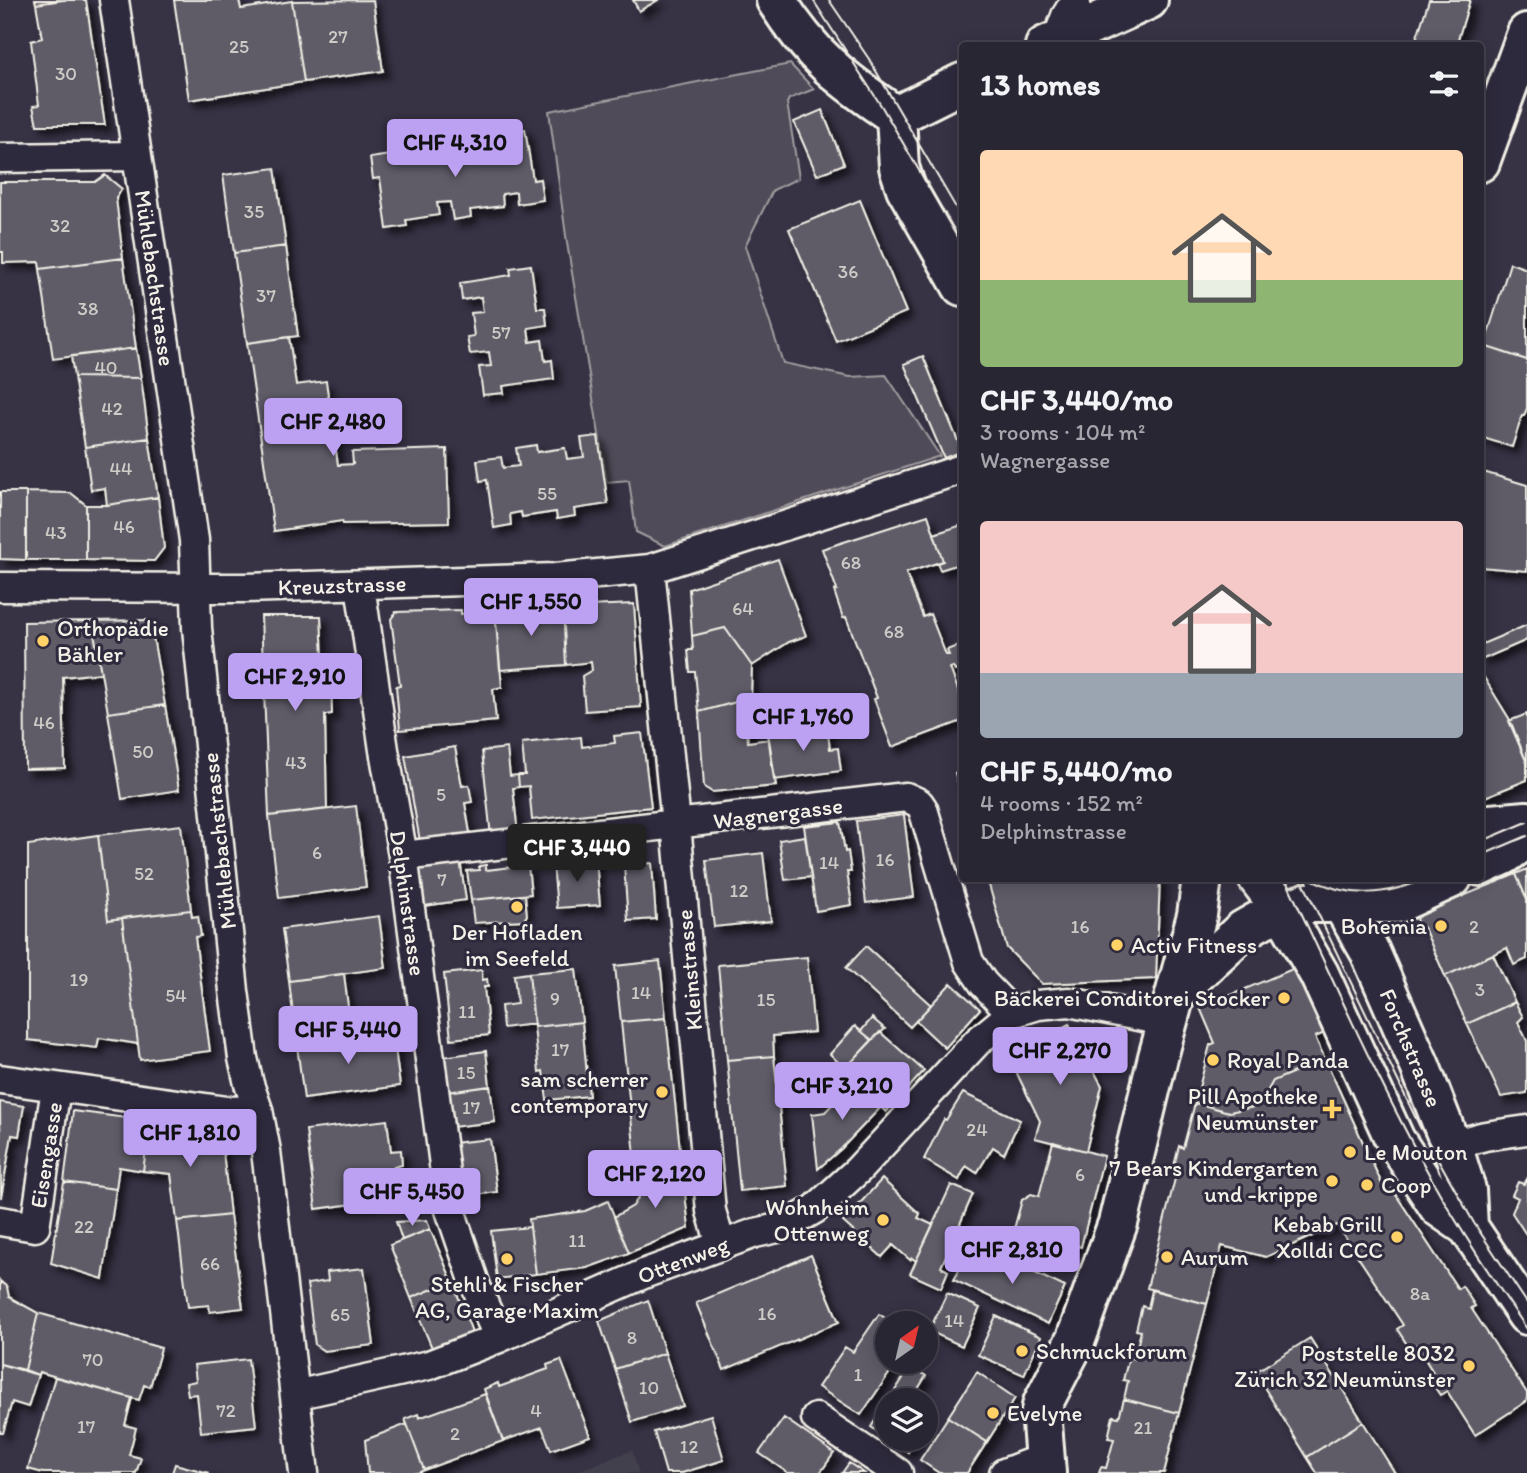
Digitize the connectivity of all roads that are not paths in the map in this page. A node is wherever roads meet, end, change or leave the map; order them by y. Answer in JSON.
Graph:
{"nodes":[{"id":1,"x":114,"y":0,"type":"edge"},
{"id":2,"x":776,"y":0,"type":"edge"},
{"id":3,"x":1076,"y":0,"type":"edge"},
{"id":4,"x":1149,"y":0,"type":"edge"},
{"id":5,"x":1527,"y":33,"type":"edge"},
{"id":6,"x":1052,"y":42,"type":"edge"},
{"id":7,"x":1053,"y":42,"type":"edge"},
{"id":8,"x":959,"y":84,"type":"edge"},
{"id":9,"x":896,"y":116,"type":"junction"},
{"id":10,"x":1484,"y":151,"type":"edge"},
{"id":11,"x":137,"y":156,"type":"junction"},
{"id":12,"x":0,"y":158,"type":"edge"},
{"id":13,"x":959,"y":281,"type":"edge"},
{"id":14,"x":959,"y":469,"type":"edge"},
{"id":15,"x":650,"y":569,"type":"junction"},
{"id":16,"x":360,"y":585,"type":"junction"},
{"id":17,"x":0,"y":586,"type":"edge"},
{"id":18,"x":197,"y":587,"type":"junction"},
{"id":19,"x":1527,"y":821,"type":"edge"},
{"id":20,"x":676,"y":824,"type":"junction"},
{"id":21,"x":1484,"y":826,"type":"edge"},
{"id":22,"x":1527,"y":838,"type":"edge"},
{"id":23,"x":403,"y":856,"type":"junction"},
{"id":24,"x":1484,"y":864,"type":"edge"},
{"id":25,"x":1201,"y":882,"type":"edge"},
{"id":26,"x":1271,"y":882,"type":"edge"},
{"id":27,"x":1443,"y":882,"type":"edge"},
{"id":28,"x":1312,"y":895,"type":"edge"},
{"id":29,"x":1172,"y":1007,"type":"junction"},
{"id":30,"x":1012,"y":1013,"type":"junction"},
{"id":31,"x":0,"y":1079,"type":"edge"},
{"id":32,"x":56,"y":1088,"type":"junction"},
{"id":33,"x":258,"y":1110,"type":"junction"},
{"id":34,"x":1527,"y":1130,"type":"edge"},
{"id":35,"x":1451,"y":1145,"type":"junction"},
{"id":36,"x":0,"y":1221,"type":"edge"},
{"id":37,"x":1468,"y":1227,"type":"junction"},
{"id":38,"x":721,"y":1245,"type":"junction"},
{"id":39,"x":1527,"y":1315,"type":"edge"},
{"id":40,"x":499,"y":1338,"type":"junction"},
{"id":41,"x":295,"y":1395,"type":"junction"},
{"id":42,"x":816,"y":1418,"type":"dead end"},
{"id":43,"x":1046,"y":1465,"type":"edge"},
{"id":44,"x":304,"y":1473,"type":"edge"},
{"id":45,"x":898,"y":1473,"type":"edge"},
{"id":46,"x":1004,"y":1473,"type":"edge"}],
"edges":[{"from":1,"to":11,"type":"street","name":"Mühlebachstrasse"},
{"from":2,"to":9,"type":"main road"},
{"from":3,"to":6,"type":"street"},
{"from":4,"to":7,"type":"main road"},
{"from":5,"to":10,"type":"main road"},
{"from":8,"to":9,"type":"main road"},
{"from":9,"to":13,"type":"main road"},
{"from":11,"to":12,"type":"street"},
{"from":11,"to":18,"type":"street","name":"Mühlebachstrasse"},
{"from":14,"to":15,"type":"street","name":"Kreuzstrasse"},
{"from":15,"to":16,"type":"street","name":"Kreuzstrasse"},
{"from":15,"to":20,"type":"street","name":"Kleinstrasse"},
{"from":16,"to":18,"type":"street","name":"Kreuzstrasse"},
{"from":16,"to":23,"type":"street","name":"Delphinstrasse"},
{"from":17,"to":18,"type":"street","name":"Kreuzstrasse"},
{"from":18,"to":33,"type":"street","name":"Mühlebachstrasse"},
{"from":19,"to":21,"type":"main road"},
{"from":20,"to":23,"type":"street","name":"Wagnergasse"},
{"from":20,"to":30,"type":"street","name":"Wagnergasse"},
{"from":20,"to":38,"type":"street","name":"Kleinstrasse"},
{"from":22,"to":24,"type":"main road"},
{"from":23,"to":40,"type":"street","name":"Delphinstrasse"},
{"from":25,"to":29,"type":"main road"},
{"from":26,"to":28,"type":"main road"},
{"from":27,"to":28,"type":"main road"},
{"from":28,"to":29,"type":"main road"},
{"from":28,"to":35,"type":"main road","name":"Forchstrasse"},
{"from":28,"to":37,"type":"main road"},
{"from":29,"to":30,"type":"street","name":"Ottenweg"},
{"from":29,"to":43,"type":"main road"},
{"from":30,"to":38,"type":"street","name":"Ottenweg"},
{"from":31,"to":32,"type":"street"},
{"from":32,"to":33,"type":"street"},
{"from":32,"to":36,"type":"street","name":"Eisengasse"},
{"from":33,"to":41,"type":"street","name":"Mühlebachstrasse"},
{"from":34,"to":35,"type":"street"},
{"from":35,"to":37,"type":"main road","name":"Forchstrasse"},
{"from":37,"to":39,"type":"main road"},
{"from":38,"to":40,"type":"street","name":"Ottenweg"},
{"from":40,"to":41,"type":"street","name":"Ottenweg"},
{"from":41,"to":44,"type":"street","name":"Mühlebachstrasse"},
{"from":42,"to":45,"type":"street"},
{"from":43,"to":46,"type":"street"}]}
